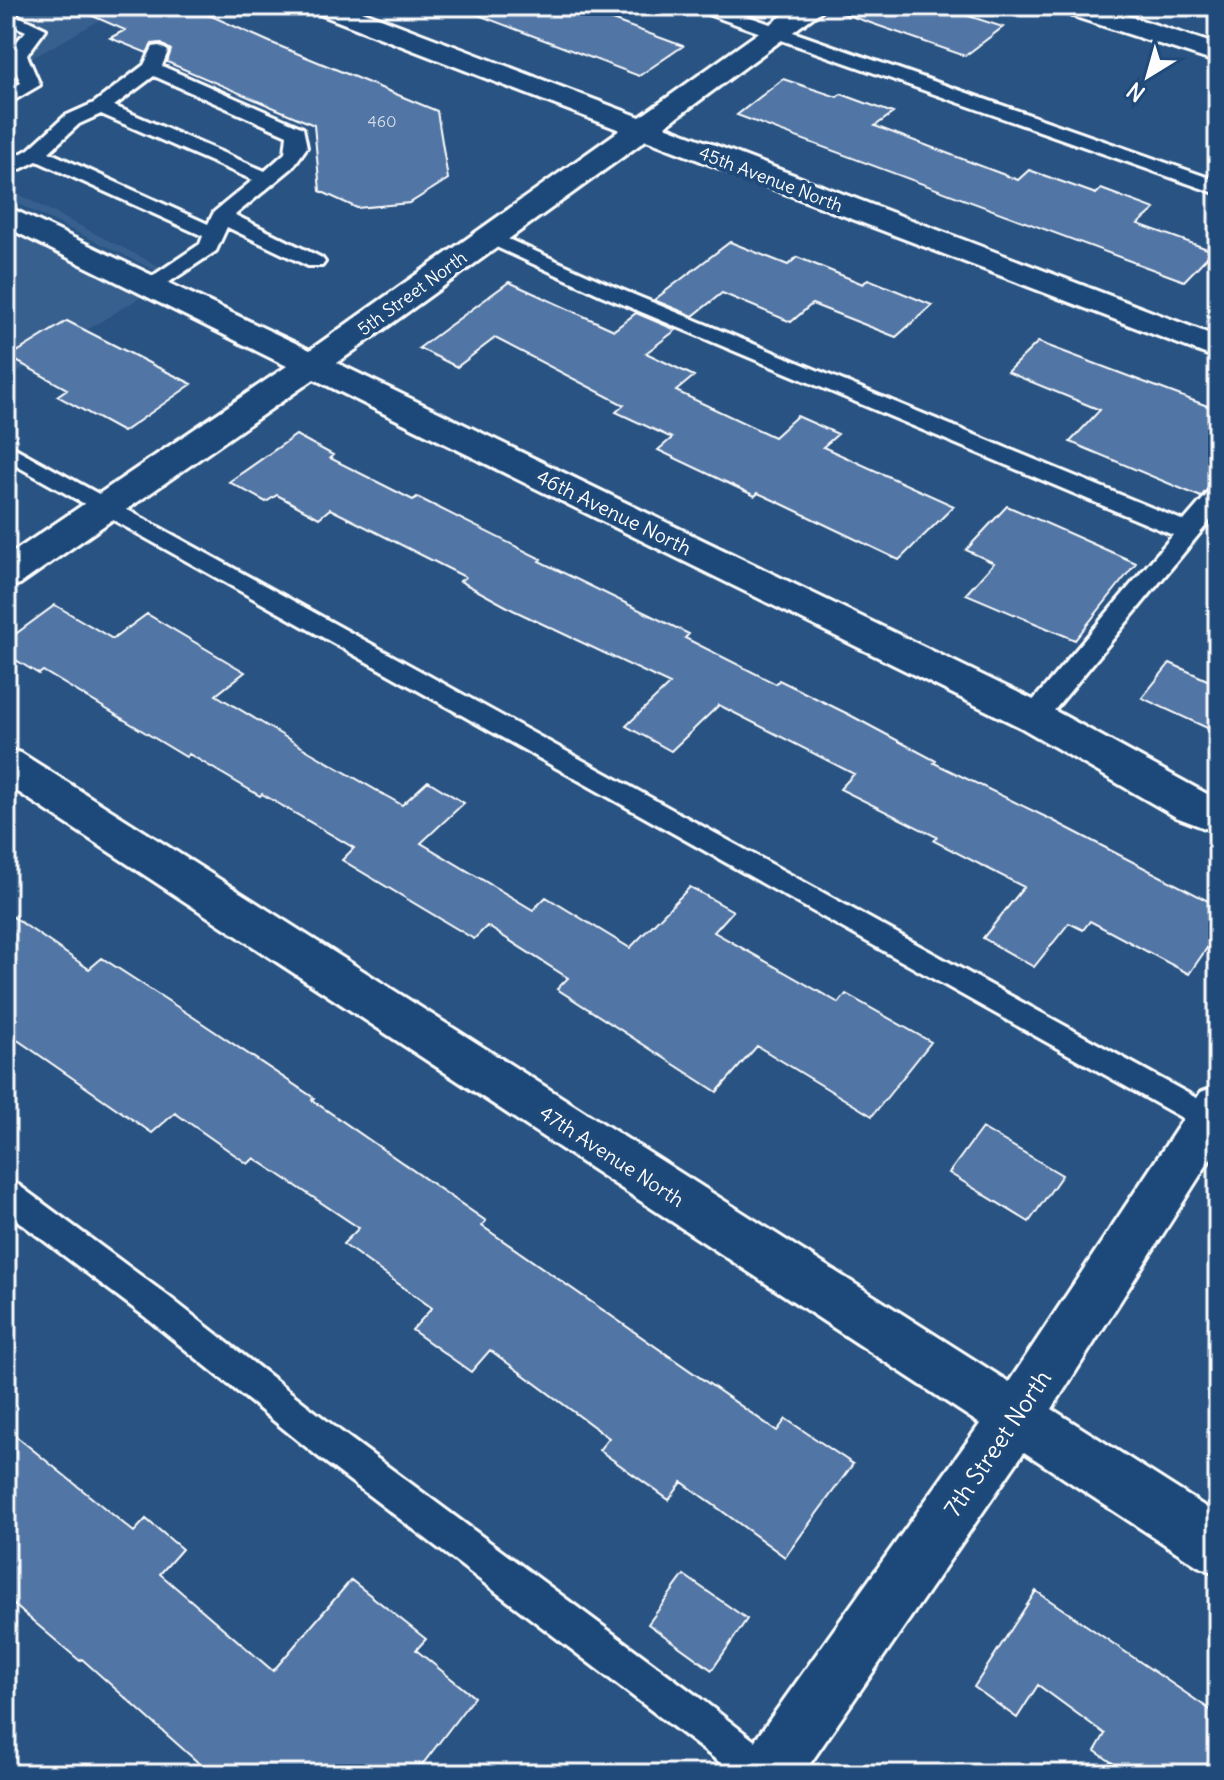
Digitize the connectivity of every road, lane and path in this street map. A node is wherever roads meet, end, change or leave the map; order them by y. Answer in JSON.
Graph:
{"nodes":[{"id":1,"x":324,"y":6,"type":"edge"},
{"id":2,"x":702,"y":6,"type":"edge"},
{"id":3,"x":814,"y":6,"type":"edge"},
{"id":4,"x":1070,"y":6,"type":"edge"},
{"id":5,"x":6,"y":15,"type":"edge"},
{"id":6,"x":776,"y":33,"type":"junction"},
{"id":7,"x":1218,"y":54,"type":"edge"},
{"id":8,"x":12,"y":59,"type":"edge"},
{"id":9,"x":6,"y":99,"type":"edge"},
{"id":10,"x":101,"y":107,"type":"junction"},
{"id":11,"x":640,"y":129,"type":"junction"},
{"id":12,"x":36,"y":153,"type":"junction"},
{"id":13,"x":6,"y":170,"type":"edge"},
{"id":14,"x":267,"y":179,"type":"junction"},
{"id":15,"x":1218,"y":188,"type":"edge"},
{"id":16,"x":6,"y":215,"type":"edge"},
{"id":17,"x":217,"y":225,"type":"junction"},
{"id":18,"x":490,"y":237,"type":"junction"},
{"id":19,"x":315,"y":262,"type":"dead end"},
{"id":20,"x":152,"y":285,"type":"junction"},
{"id":21,"x":1218,"y":349,"type":"edge"},
{"id":22,"x":311,"y":365,"type":"junction"},
{"id":23,"x":6,"y":450,"type":"edge"},
{"id":24,"x":1218,"y":496,"type":"edge"},
{"id":25,"x":104,"y":507,"type":"junction"},
{"id":26,"x":1188,"y":532,"type":"junction"},
{"id":27,"x":6,"y":575,"type":"edge"},
{"id":28,"x":1034,"y":717,"type":"junction"},
{"id":29,"x":6,"y":764,"type":"edge"},
{"id":30,"x":1218,"y":817,"type":"edge"},
{"id":31,"x":1215,"y":1117,"type":"edge"},
{"id":32,"x":6,"y":1194,"type":"edge"},
{"id":33,"x":1016,"y":1418,"type":"junction"},
{"id":34,"x":1218,"y":1547,"type":"edge"},
{"id":35,"x":766,"y":1774,"type":"edge"}],
"edges":[{"from":1,"to":11,"type":"street","name":"45th Avenue North"},
{"from":2,"to":6,"type":"lane"},
{"from":3,"to":6,"type":"street","name":"5th Street North"},
{"from":4,"to":7,"type":"street"},
{"from":5,"to":8,"type":"lane"},
{"from":6,"to":11,"type":"street","name":"5th Street North"},
{"from":6,"to":15,"type":"lane"},
{"from":8,"to":9,"type":"lane"},
{"from":10,"to":12,"type":"lane"},
{"from":10,"to":14,"type":"lane"},
{"from":10,"to":14,"type":"lane"},
{"from":11,"to":18,"type":"street","name":"5th Street North"},
{"from":11,"to":21,"type":"street","name":"45th Avenue North"},
{"from":12,"to":13,"type":"lane"},
{"from":12,"to":17,"type":"lane"},
{"from":14,"to":17,"type":"lane"},
{"from":16,"to":20,"type":"street","name":"46th Avenue North"},
{"from":17,"to":19,"type":"lane"},
{"from":17,"to":20,"type":"lane"},
{"from":18,"to":22,"type":"street","name":"5th Street North"},
{"from":18,"to":26,"type":"lane"},
{"from":20,"to":22,"type":"street","name":"46th Avenue North"},
{"from":22,"to":25,"type":"street","name":"5th Street North"},
{"from":22,"to":28,"type":"street","name":"46th Avenue North"},
{"from":23,"to":25,"type":"lane"},
{"from":24,"to":26,"type":"lane"},
{"from":25,"to":27,"type":"street","name":"5th Street North"},
{"from":25,"to":31,"type":"lane"},
{"from":26,"to":28,"type":"lane"},
{"from":28,"to":30,"type":"street","name":"46th Avenue North"},
{"from":29,"to":33,"type":"street","name":"47th Avenue North"},
{"from":31,"to":33,"type":"street","name":"7th Street North"},
{"from":32,"to":35,"type":"lane"},
{"from":33,"to":34,"type":"street","name":"47th Avenue North"},
{"from":33,"to":35,"type":"street","name":"7th Street North"}]}
